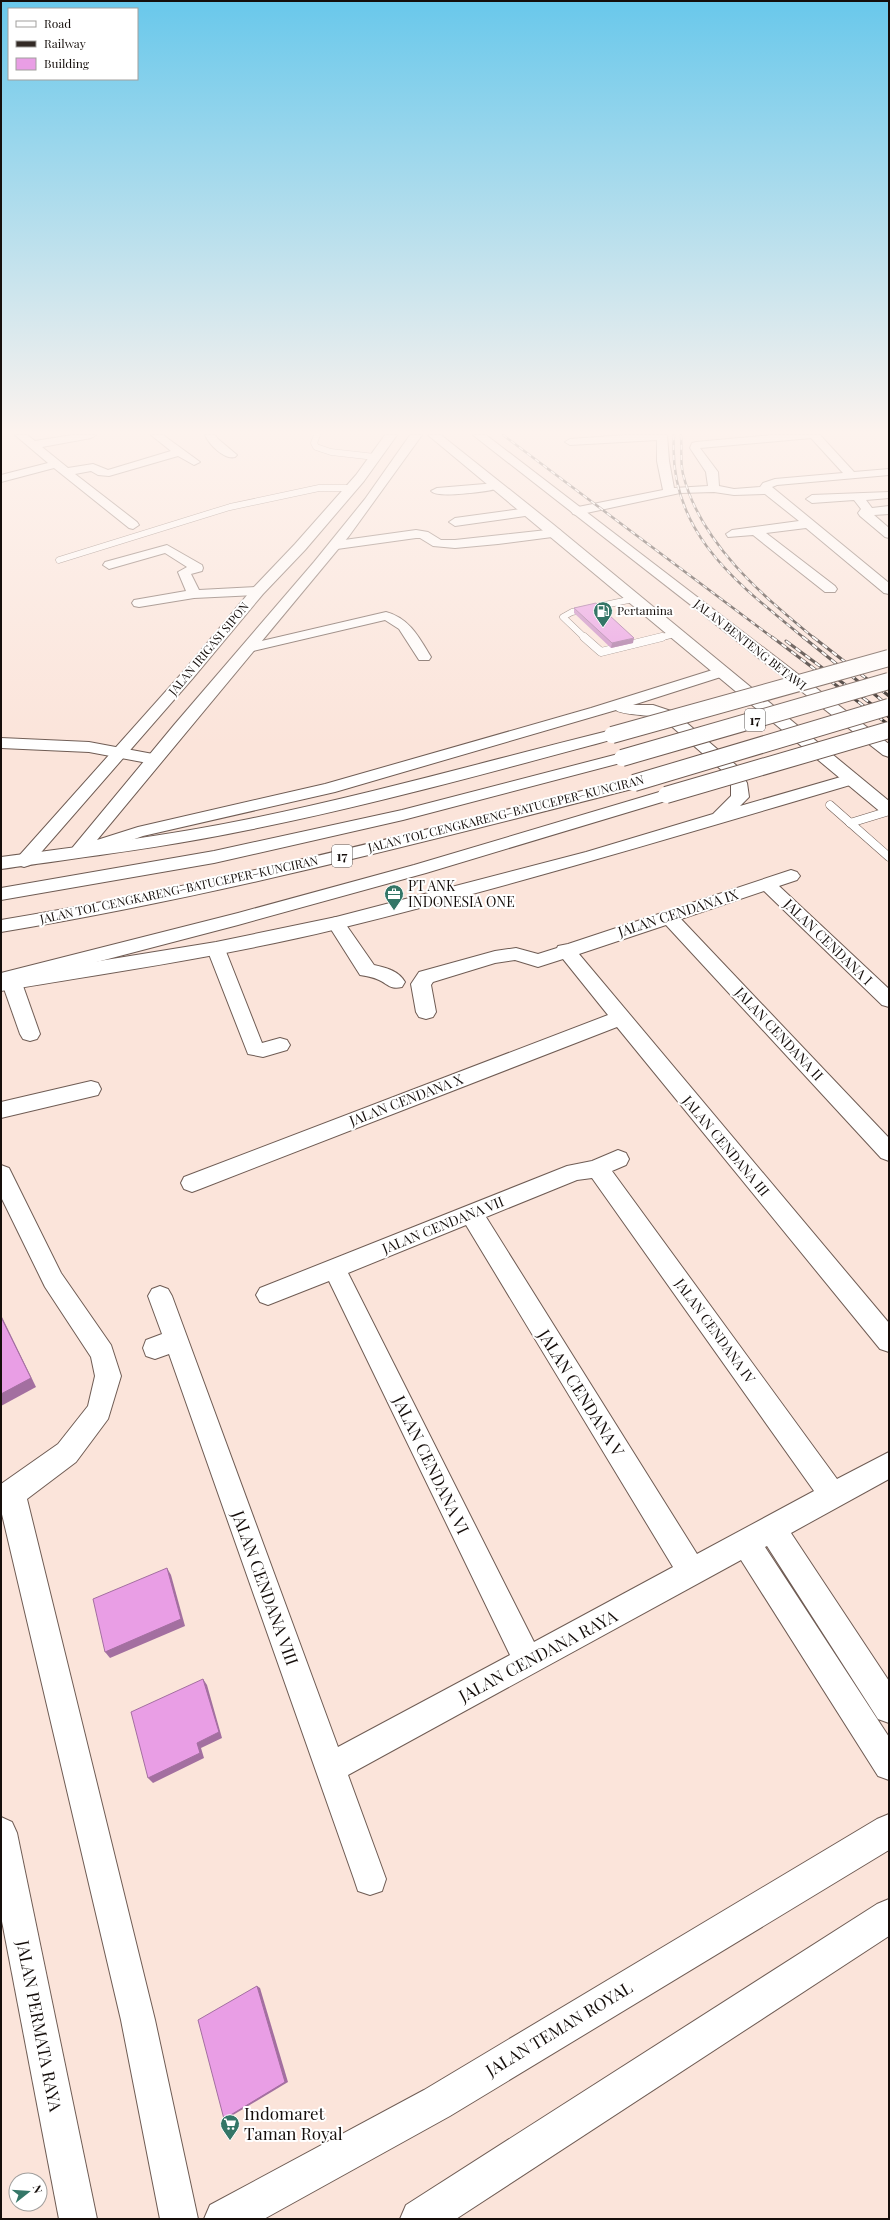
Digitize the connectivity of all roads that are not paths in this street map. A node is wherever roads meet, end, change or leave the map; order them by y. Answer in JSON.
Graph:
{"nodes":[{"id":1,"x":128,"y":539,"type":"edge"},
{"id":2,"x":311,"y":539,"type":"edge"},
{"id":3,"x":340,"y":539,"type":"edge"},
{"id":4,"x":390,"y":539,"type":"edge"},
{"id":5,"x":430,"y":539,"type":"edge"},
{"id":6,"x":526,"y":539,"type":"edge"},
{"id":7,"x":582,"y":539,"type":"edge"},
{"id":8,"x":591,"y":539,"type":"edge"},
{"id":9,"x":591,"y":539,"type":"edge"},
{"id":10,"x":766,"y":539,"type":"edge"},
{"id":11,"x":825,"y":539,"type":"edge"},
{"id":12,"x":618,"y":543,"type":"junction"},
{"id":13,"x":304,"y":547,"type":"junction"},
{"id":14,"x":331,"y":549,"type":"junction"},
{"id":15,"x":59,"y":560,"type":"dead end"},
{"id":16,"x":109,"y":565,"type":"dead end"},
{"id":17,"x":830,"y":589,"type":"dead end"},
{"id":18,"x":889,"y":590,"type":"edge"},
{"id":19,"x":258,"y":591,"type":"junction"},
{"id":20,"x":194,"y":594,"type":"junction"},
{"id":21,"x":633,"y":599,"type":"junction"},
{"id":22,"x":139,"y":603,"type":"dead end"},
{"id":23,"x":675,"y":634,"type":"junction"},
{"id":24,"x":249,"y":648,"type":"junction"},
{"id":25,"x":424,"y":657,"type":"dead end"},
{"id":26,"x":889,"y":658,"type":"edge"},
{"id":27,"x":722,"y":672,"type":"junction"},
{"id":28,"x":889,"y":681,"type":"edge"},
{"id":29,"x":889,"y":707,"type":"edge"},
{"id":30,"x":598,"y":711,"type":"junction"},
{"id":31,"x":889,"y":730,"type":"edge"},
{"id":32,"x":1,"y":743,"type":"edge"},
{"id":33,"x":121,"y":752,"type":"junction"},
{"id":34,"x":889,"y":752,"type":"edge"},
{"id":35,"x":152,"y":758,"type":"junction"},
{"id":36,"x":851,"y":779,"type":"junction"},
{"id":37,"x":830,"y":805,"type":"dead end"},
{"id":38,"x":889,"y":810,"type":"edge"},
{"id":39,"x":719,"y":818,"type":"junction"},
{"id":40,"x":850,"y":823,"type":"junction"},
{"id":41,"x":80,"y":851,"type":"junction"},
{"id":42,"x":889,"y":857,"type":"edge"},
{"id":43,"x":27,"y":860,"type":"junction"},
{"id":44,"x":1,"y":863,"type":"edge"},
{"id":45,"x":791,"y":876,"type":"dead end"},
{"id":46,"x":767,"y":884,"type":"junction"},
{"id":47,"x":1,"y":894,"type":"edge"},
{"id":48,"x":669,"y":917,"type":"junction"},
{"id":49,"x":336,"y":923,"type":"junction"},
{"id":50,"x":1,"y":926,"type":"edge"},
{"id":51,"x":216,"y":948,"type":"junction"},
{"id":52,"x":565,"y":950,"type":"junction"},
{"id":53,"x":5,"y":982,"type":"edge"},
{"id":54,"x":396,"y":982,"type":"dead end"},
{"id":55,"x":889,"y":1000,"type":"edge"},
{"id":56,"x":426,"y":1012,"type":"dead end"},
{"id":57,"x":620,"y":1018,"type":"junction"},
{"id":58,"x":30,"y":1034,"type":"dead end"},
{"id":59,"x":280,"y":1045,"type":"dead end"},
{"id":60,"x":91,"y":1089,"type":"dead end"},
{"id":61,"x":1,"y":1110,"type":"edge"},
{"id":62,"x":889,"y":1152,"type":"edge"},
{"id":63,"x":618,"y":1159,"type":"dead end"},
{"id":64,"x":594,"y":1169,"type":"junction"},
{"id":65,"x":1,"y":1174,"type":"edge"},
{"id":66,"x":192,"y":1183,"type":"dead end"},
{"id":67,"x":6,"y":1198,"type":"edge"},
{"id":68,"x":471,"y":1213,"type":"junction"},
{"id":69,"x":334,"y":1268,"type":"junction"},
{"id":70,"x":268,"y":1294,"type":"dead end"},
{"id":71,"x":160,"y":1296,"type":"dead end"},
{"id":72,"x":889,"y":1341,"type":"edge"},
{"id":73,"x":889,"y":1465,"type":"edge"},
{"id":74,"x":833,"y":1495,"type":"junction"},
{"id":75,"x":6,"y":1496,"type":"edge"},
{"id":76,"x":772,"y":1529,"type":"junction"},
{"id":77,"x":746,"y":1543,"type":"junction"},
{"id":78,"x":692,"y":1572,"type":"junction"},
{"id":79,"x":528,"y":1661,"type":"junction"},
{"id":80,"x":889,"y":1708,"type":"edge"},
{"id":81,"x":889,"y":1765,"type":"edge"},
{"id":82,"x":330,"y":1768,"type":"junction"},
{"id":83,"x":889,"y":1831,"type":"edge"},
{"id":84,"x":1,"y":1833,"type":"edge"},
{"id":85,"x":370,"y":1879,"type":"dead end"},
{"id":86,"x":889,"y":1916,"type":"edge"},
{"id":87,"x":78,"y":2219,"type":"edge"},
{"id":88,"x":179,"y":2219,"type":"edge"},
{"id":89,"x":224,"y":2219,"type":"edge"},
{"id":90,"x":420,"y":2219,"type":"edge"}],
"edges":[{"from":1,"to":15,"type":"lane"},
{"from":2,"to":13,"type":"main road","name":"JALAN IRIGASI SIPON"},
{"from":3,"to":14,"type":"main road"},
{"from":4,"to":14,"type":"street"},
{"from":5,"to":6,"type":"street"},
{"from":7,"to":21,"type":"main road","name":"JALAN BENTENG BETAWI"},
{"from":8,"to":12,"type":"main road","name":"JALAN BENTENG BETAWI"},
{"from":9,"to":12,"type":"main road"},
{"from":10,"to":17,"type":"street"},
{"from":11,"to":18,"type":"street"},
{"from":12,"to":34,"type":"main road","name":"JALAN BENTENG BETAWI"},
{"from":13,"to":14,"type":"main road"},
{"from":13,"to":19,"type":"main road","name":"JALAN IRIGASI SIPON"},
{"from":14,"to":24,"type":"main road"},
{"from":16,"to":20,"type":"street"},
{"from":19,"to":20,"type":"street"},
{"from":19,"to":33,"type":"main road","name":"JALAN IRIGASI SIPON"},
{"from":20,"to":22,"type":"street"},
{"from":21,"to":23,"type":"main road","name":"JALAN BENTENG BETAWI"},
{"from":21,"to":23,"type":"lane"},
{"from":23,"to":27,"type":"main road","name":"JALAN BENTENG BETAWI"},
{"from":24,"to":25,"type":"street"},
{"from":24,"to":35,"type":"main road"},
{"from":26,"to":41,"type":"main road","bridge":true},
{"from":27,"to":30,"type":"main road"},
{"from":27,"to":36,"type":"main road","name":"JALAN BENTENG BETAWI"},
{"from":28,"to":47,"type":"main road","name":"JALAN TOL CENGKARENG–BATUCEPER–KUNCIRAN","number":"17","bridge":true},
{"from":29,"to":50,"type":"main road","name":"JALAN TOL CENGKARENG–BATUCEPER–KUNCIRAN","number":"17","bridge":true},
{"from":30,"to":39,"type":"main road"},
{"from":30,"to":41,"type":"main road"},
{"from":31,"to":53,"type":"main road","bridge":true},
{"from":32,"to":33,"type":"street"},
{"from":33,"to":35,"type":"street"},
{"from":33,"to":43,"type":"main road","name":"JALAN IRIGASI SIPON"},
{"from":35,"to":41,"type":"main road"},
{"from":36,"to":38,"type":"main road","name":"JALAN BENTENG BETAWI"},
{"from":36,"to":39,"type":"main road"},
{"from":37,"to":40,"type":"lane"},
{"from":38,"to":40,"type":"lane"},
{"from":39,"to":49,"type":"main road"},
{"from":40,"to":42,"type":"lane"},
{"from":41,"to":43,"type":"main road"},
{"from":43,"to":44,"type":"main road"},
{"from":45,"to":46,"type":"street","name":"JALAN CENDANA IX"},
{"from":46,"to":48,"type":"street","name":"JALAN CENDANA IX"},
{"from":46,"to":55,"type":"street","name":"JALAN CENDANA I"},
{"from":48,"to":52,"type":"street","name":"JALAN CENDANA IX"},
{"from":48,"to":62,"type":"street","name":"JALAN CENDANA II"},
{"from":49,"to":51,"type":"main road"},
{"from":49,"to":54,"type":"street"},
{"from":51,"to":53,"type":"main road"},
{"from":51,"to":59,"type":"street"},
{"from":52,"to":56,"type":"street","name":"JALAN CENDANA IX"},
{"from":52,"to":57,"type":"street","name":"JALAN CENDANA III"},
{"from":53,"to":58,"type":"street"},
{"from":57,"to":66,"type":"street","name":"JALAN CENDANA X"},
{"from":57,"to":72,"type":"street","name":"JALAN CENDANA III"},
{"from":60,"to":61,"type":"street"},
{"from":63,"to":64,"type":"street","name":"JALAN CENDANA VII"},
{"from":64,"to":68,"type":"street","name":"JALAN CENDANA VII"},
{"from":64,"to":74,"type":"street","name":"JALAN CENDANA IV"},
{"from":65,"to":67,"type":"street"},
{"from":67,"to":75,"type":"street"},
{"from":68,"to":69,"type":"street","name":"JALAN CENDANA VII"},
{"from":68,"to":78,"type":"street","name":"JALAN CENDANA V"},
{"from":69,"to":70,"type":"street","name":"JALAN CENDANA VII"},
{"from":69,"to":79,"type":"street","name":"JALAN CENDANA VI"},
{"from":71,"to":82,"type":"street","name":"JALAN CENDANA VIII"},
{"from":73,"to":74,"type":"street","name":"JALAN CENDANA RAYA"},
{"from":74,"to":76,"type":"street","name":"JALAN CENDANA RAYA"},
{"from":75,"to":88,"type":"street"},
{"from":76,"to":77,"type":"street","name":"JALAN CENDANA RAYA"},
{"from":76,"to":80,"type":"street"},
{"from":77,"to":78,"type":"street","name":"JALAN CENDANA RAYA"},
{"from":77,"to":81,"type":"street"},
{"from":78,"to":79,"type":"street","name":"JALAN CENDANA RAYA"},
{"from":79,"to":82,"type":"street","name":"JALAN CENDANA RAYA"},
{"from":82,"to":85,"type":"street","name":"JALAN CENDANA VIII"},
{"from":83,"to":89,"type":"main road","name":"JALAN TEMAN ROYAL"},
{"from":84,"to":87,"type":"street","name":"JALAN PERMATA RAYA"},
{"from":86,"to":90,"type":"main road"}]}
